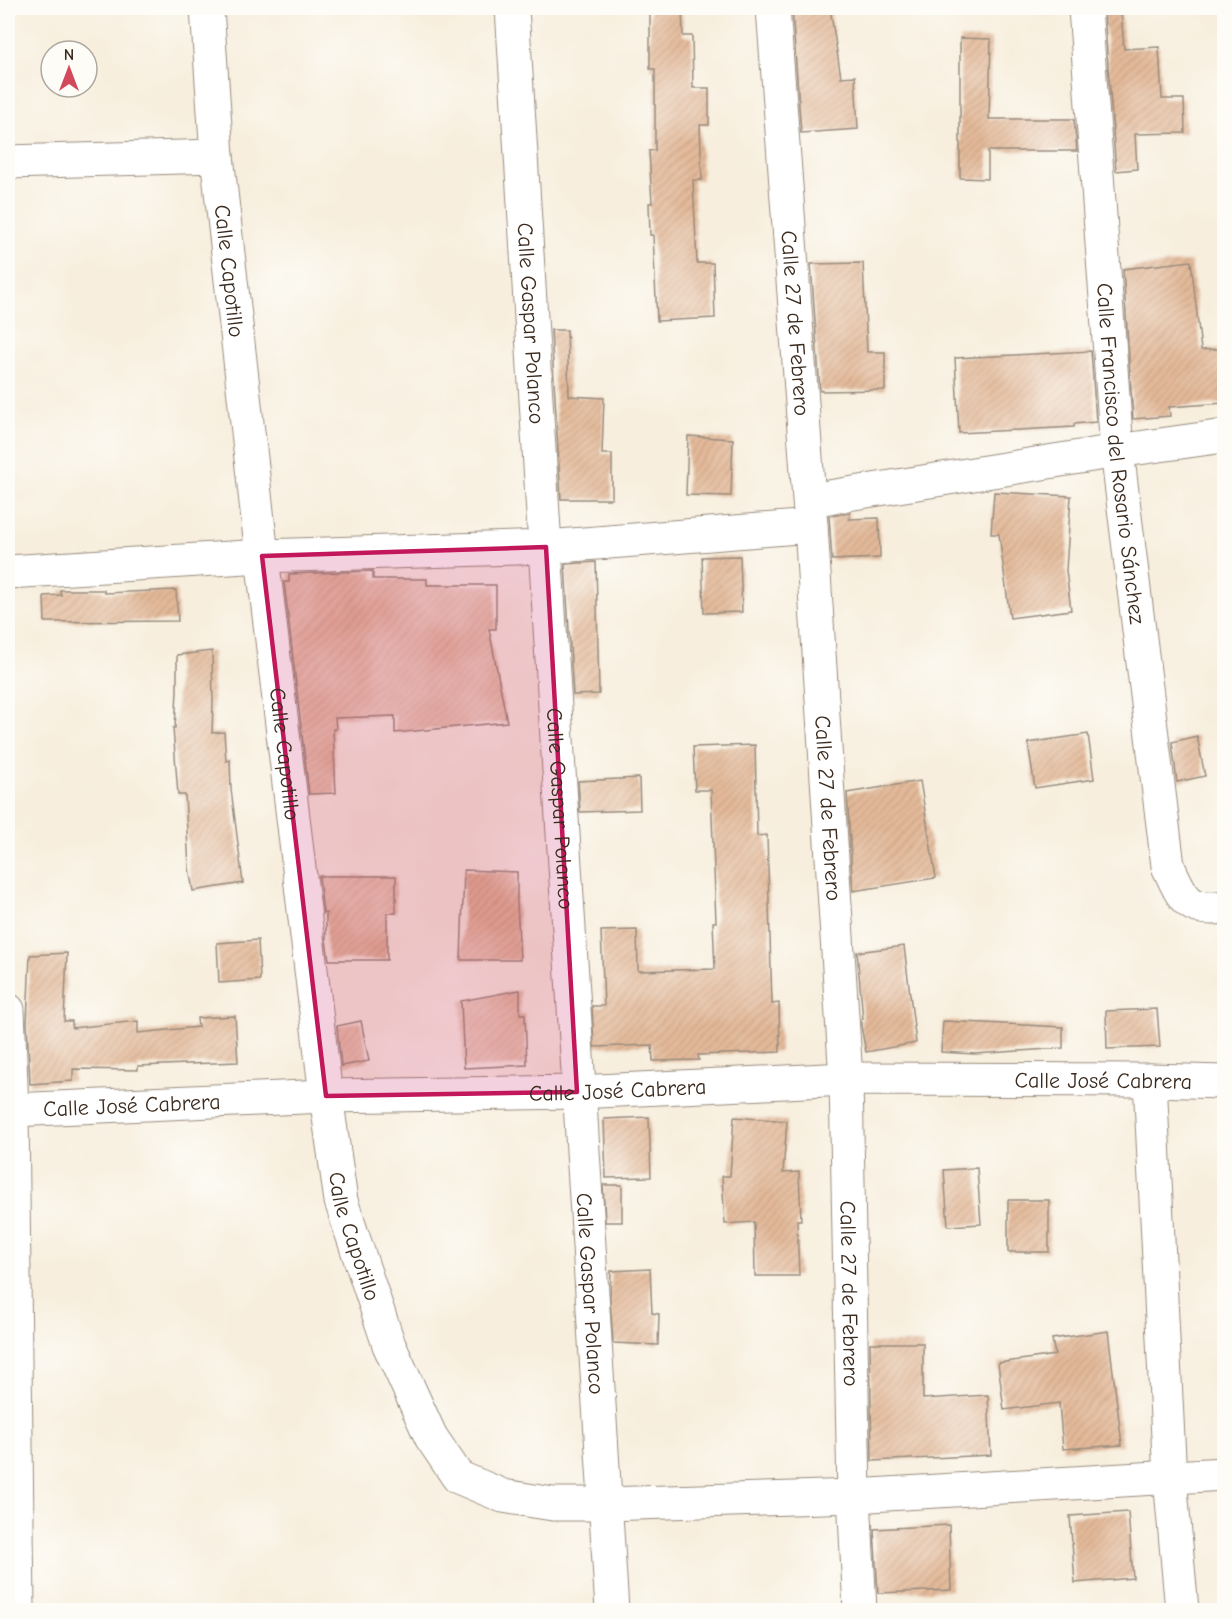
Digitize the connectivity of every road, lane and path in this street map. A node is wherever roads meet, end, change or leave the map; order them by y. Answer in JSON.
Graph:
{"nodes":[{"id":1,"x":207,"y":8,"type":"edge"},
{"id":2,"x":512,"y":8,"type":"edge"},
{"id":3,"x":772,"y":8,"type":"edge"},
{"id":4,"x":1085,"y":8,"type":"edge"},
{"id":5,"x":217,"y":156,"type":"junction"},
{"id":6,"x":8,"y":162,"type":"edge"},
{"id":7,"x":1224,"y":436,"type":"edge"},
{"id":8,"x":1117,"y":451,"type":"junction"},
{"id":9,"x":811,"y":513,"type":"junction"},
{"id":10,"x":546,"y":547,"type":"junction"},
{"id":11,"x":262,"y":556,"type":"junction"},
{"id":12,"x":8,"y":572,"type":"edge"},
{"id":13,"x":1224,"y":907,"type":"edge"},
{"id":14,"x":8,"y":1010,"type":"edge"},
{"id":15,"x":846,"y":1079,"type":"junction"},
{"id":16,"x":1149,"y":1080,"type":"junction"},
{"id":17,"x":1224,"y":1082,"type":"edge"},
{"id":18,"x":577,"y":1092,"type":"junction"},
{"id":19,"x":326,"y":1096,"type":"junction"},
{"id":20,"x":12,"y":1110,"type":"junction"},
{"id":21,"x":1224,"y":1474,"type":"edge"},
{"id":22,"x":1170,"y":1478,"type":"junction"},
{"id":23,"x":854,"y":1496,"type":"junction"},
{"id":24,"x":605,"y":1504,"type":"junction"},
{"id":25,"x":18,"y":1611,"type":"edge"},
{"id":26,"x":612,"y":1611,"type":"edge"},
{"id":27,"x":860,"y":1611,"type":"edge"},
{"id":28,"x":1182,"y":1611,"type":"edge"}],
"edges":[{"from":1,"to":5,"type":"street","name":"Calle Capotillo"},
{"from":2,"to":10,"type":"street","name":"Calle Gaspar Polanco"},
{"from":3,"to":9,"type":"street","name":"Calle 27 de Febrero"},
{"from":4,"to":8,"type":"street","name":"Calle Francisco del Rosario Sánchez"},
{"from":5,"to":6,"type":"street"},
{"from":5,"to":11,"type":"street","name":"Calle Capotillo"},
{"from":7,"to":8,"type":"street"},
{"from":8,"to":9,"type":"street"},
{"from":8,"to":13,"type":"street","name":"Calle Francisco del Rosario Sánchez"},
{"from":9,"to":10,"type":"street"},
{"from":9,"to":15,"type":"street","name":"Calle 27 de Febrero"},
{"from":10,"to":11,"type":"street"},
{"from":10,"to":18,"type":"street","name":"Calle Gaspar Polanco"},
{"from":11,"to":12,"type":"street"},
{"from":11,"to":19,"type":"street","name":"Calle Capotillo"},
{"from":14,"to":20,"type":"street"},
{"from":15,"to":16,"type":"street","name":"Calle José Cabrera"},
{"from":15,"to":18,"type":"street","name":"Calle José Cabrera"},
{"from":15,"to":23,"type":"street","name":"Calle 27 de Febrero"},
{"from":16,"to":17,"type":"street","name":"Calle José Cabrera"},
{"from":16,"to":22,"type":"street"},
{"from":18,"to":19,"type":"street","name":"Calle José Cabrera"},
{"from":18,"to":24,"type":"street","name":"Calle Gaspar Polanco"},
{"from":19,"to":20,"type":"street","name":"Calle José Cabrera"},
{"from":19,"to":24,"type":"street","name":"Calle Capotillo"},
{"from":20,"to":25,"type":"street"},
{"from":21,"to":22,"type":"street"},
{"from":22,"to":23,"type":"street"},
{"from":22,"to":28,"type":"street"},
{"from":23,"to":24,"type":"street"},
{"from":23,"to":27,"type":"street","name":"Calle 27 de Febrero"},
{"from":24,"to":26,"type":"street","name":"Calle Gaspar Polanco"}]}
